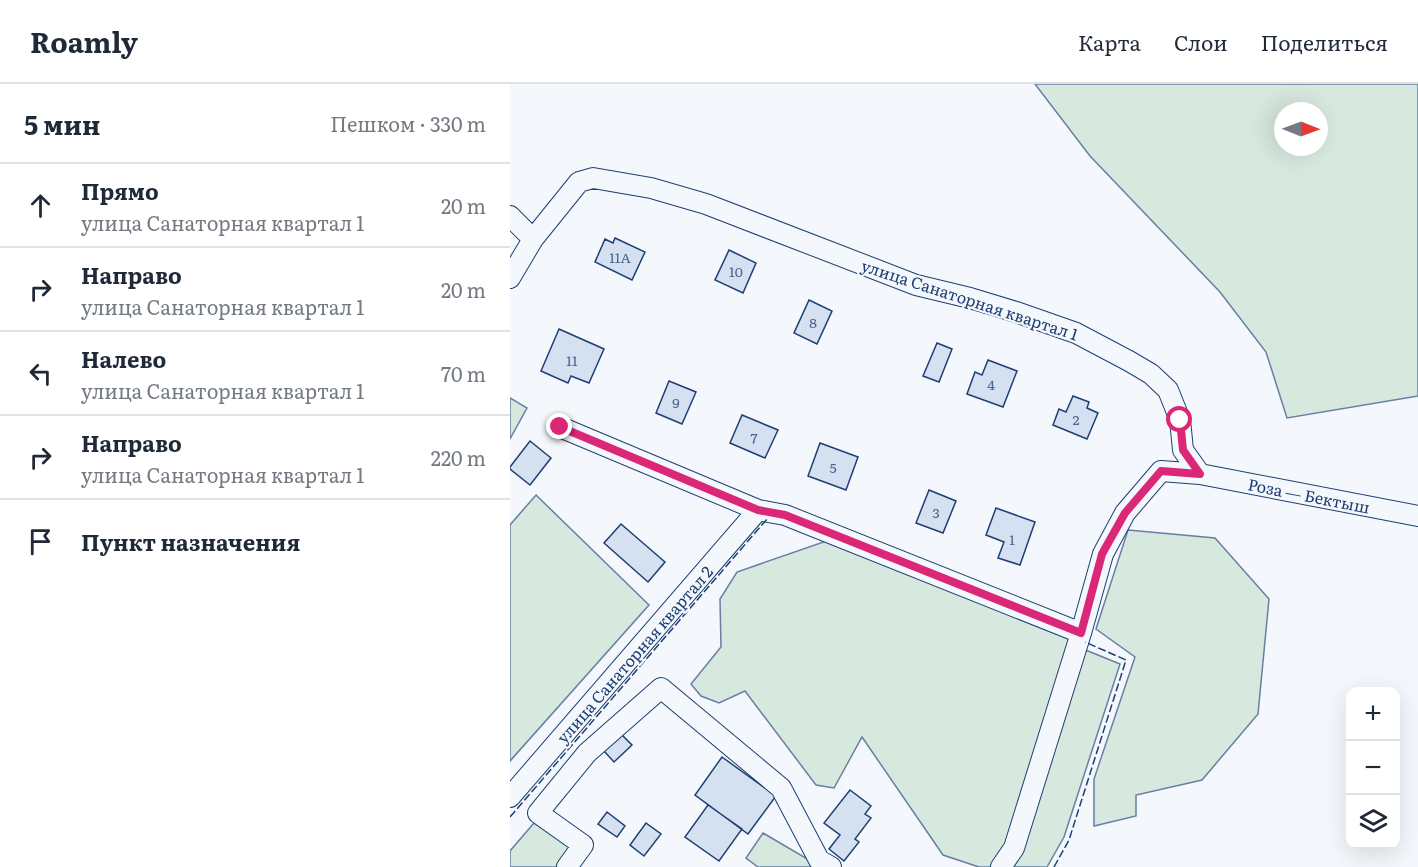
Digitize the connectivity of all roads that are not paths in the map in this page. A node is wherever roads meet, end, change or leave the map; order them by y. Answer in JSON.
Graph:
{"nodes":[{"id":1,"x":510,"y":216,"type":"edge"},
{"id":2,"x":533,"y":239,"type":"junction"},
{"id":3,"x":510,"y":278,"type":"edge"},
{"id":4,"x":560,"y":427,"type":"dead end"},
{"id":5,"x":1200,"y":474,"type":"junction"},
{"id":6,"x":758,"y":510,"type":"junction"},
{"id":7,"x":1418,"y":516,"type":"edge"},
{"id":8,"x":1081,"y":633,"type":"junction"},
{"id":9,"x":510,"y":797,"type":"edge"},
{"id":10,"x":567,"y":867,"type":"edge"},
{"id":11,"x":831,"y":867,"type":"edge"},
{"id":12,"x":1001,"y":867,"type":"edge"}],
"edges":[{"from":1,"to":2,"type":"street"},
{"from":2,"to":3,"type":"street","name":"улица Санаторная квартал 1"},
{"from":2,"to":5,"type":"street","name":"улица Санаторная квартал 1"},
{"from":4,"to":6,"type":"street"},
{"from":5,"to":7,"type":"street","name":"Роза — Бектыш"},
{"from":5,"to":8,"type":"street"},
{"from":6,"to":8,"type":"street"},
{"from":6,"to":9,"type":"street","name":"улица Санаторная квартал 2"},
{"from":8,"to":12,"type":"street"},
{"from":10,"to":11,"type":"street"}]}
